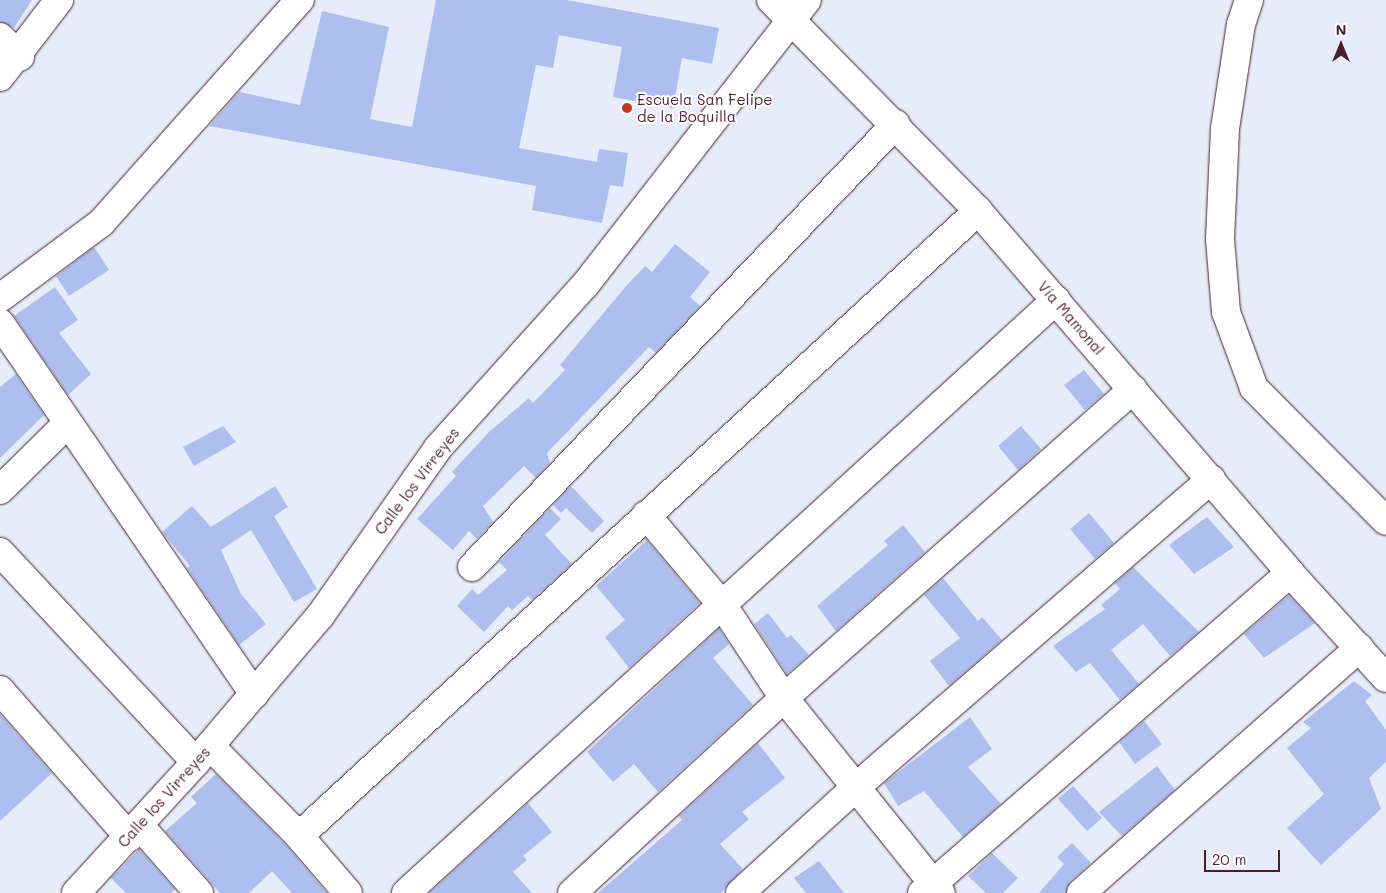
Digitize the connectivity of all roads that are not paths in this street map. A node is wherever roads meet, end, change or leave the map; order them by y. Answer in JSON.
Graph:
{"nodes":[{"id":1,"x":59,"y":0,"type":"edge"},
{"id":2,"x":300,"y":0,"type":"edge"},
{"id":3,"x":771,"y":0,"type":"edge"},
{"id":4,"x":1249,"y":0,"type":"edge"},
{"id":5,"x":799,"y":10,"type":"edge"},
{"id":6,"x":0,"y":36,"type":"edge"},
{"id":7,"x":20,"y":56,"type":"junction"},
{"id":8,"x":0,"y":77,"type":"edge"},
{"id":9,"x":896,"y":124,"type":"junction"},
{"id":10,"x":978,"y":211,"type":"junction"},
{"id":11,"x":0,"y":298,"type":"edge"},
{"id":12,"x":1056,"y":300,"type":"junction"},
{"id":13,"x":0,"y":323,"type":"edge"},
{"id":14,"x":1133,"y":389,"type":"junction"},
{"id":15,"x":68,"y":423,"type":"junction"},
{"id":16,"x":1211,"y":479,"type":"junction"},
{"id":17,"x":0,"y":490,"type":"edge"},
{"id":18,"x":646,"y":515,"type":"junction"},
{"id":19,"x":1386,"y":521,"type":"edge"},
{"id":20,"x":0,"y":552,"type":"edge"},
{"id":21,"x":472,"y":567,"type":"dead end"},
{"id":22,"x":1290,"y":572,"type":"junction"},
{"id":23,"x":723,"y":606,"type":"junction"},
{"id":24,"x":1359,"y":648,"type":"junction"},
{"id":25,"x":1386,"y":678,"type":"edge"},
{"id":26,"x":0,"y":690,"type":"edge"},
{"id":27,"x":254,"y":694,"type":"junction"},
{"id":28,"x":784,"y":698,"type":"junction"},
{"id":29,"x":203,"y":754,"type":"junction"},
{"id":30,"x":856,"y":787,"type":"junction"},
{"id":31,"x":134,"y":831,"type":"junction"},
{"id":32,"x":298,"y":836,"type":"junction"},
{"id":33,"x":932,"y":890,"type":"edge"},
{"id":34,"x":76,"y":893,"type":"edge"},
{"id":35,"x":199,"y":893,"type":"edge"},
{"id":36,"x":348,"y":893,"type":"edge"},
{"id":37,"x":406,"y":893,"type":"edge"},
{"id":38,"x":572,"y":893,"type":"edge"},
{"id":39,"x":740,"y":893,"type":"edge"},
{"id":40,"x":1081,"y":893,"type":"edge"}],
"edges":[{"from":1,"to":7,"type":"street"},
{"from":2,"to":11,"type":"street"},
{"from":3,"to":5,"type":"street","name":"Vía Mamonal"},
{"from":4,"to":19,"type":"street"},
{"from":5,"to":9,"type":"street","name":"Vía Mamonal"},
{"from":5,"to":27,"type":"street","name":"Calle los Virreyes"},
{"from":6,"to":7,"type":"street"},
{"from":7,"to":8,"type":"street"},
{"from":9,"to":10,"type":"street","name":"Vía Mamonal"},
{"from":9,"to":21,"type":"street"},
{"from":10,"to":12,"type":"street","name":"Vía Mamonal"},
{"from":10,"to":18,"type":"street"},
{"from":12,"to":14,"type":"street","name":"Vía Mamonal"},
{"from":12,"to":23,"type":"street"},
{"from":13,"to":15,"type":"street"},
{"from":14,"to":16,"type":"street","name":"Vía Mamonal"},
{"from":14,"to":28,"type":"street"},
{"from":15,"to":17,"type":"street"},
{"from":15,"to":27,"type":"street"},
{"from":16,"to":22,"type":"street","name":"Vía Mamonal"},
{"from":16,"to":30,"type":"street"},
{"from":18,"to":23,"type":"street"},
{"from":18,"to":32,"type":"street"},
{"from":20,"to":29,"type":"street"},
{"from":22,"to":24,"type":"street","name":"Vía Mamonal"},
{"from":22,"to":33,"type":"street"},
{"from":23,"to":28,"type":"street"},
{"from":23,"to":37,"type":"street"},
{"from":24,"to":25,"type":"street","name":"Vía Mamonal"},
{"from":24,"to":40,"type":"street"},
{"from":26,"to":31,"type":"street"},
{"from":27,"to":29,"type":"street","name":"Calle los Virreyes"},
{"from":28,"to":30,"type":"street"},
{"from":28,"to":38,"type":"street"},
{"from":29,"to":31,"type":"street","name":"Calle los Virreyes"},
{"from":29,"to":32,"type":"street"},
{"from":30,"to":33,"type":"street"},
{"from":30,"to":39,"type":"street"},
{"from":31,"to":34,"type":"street","name":"Calle los Virreyes"},
{"from":31,"to":35,"type":"street"},
{"from":32,"to":36,"type":"street"}]}
